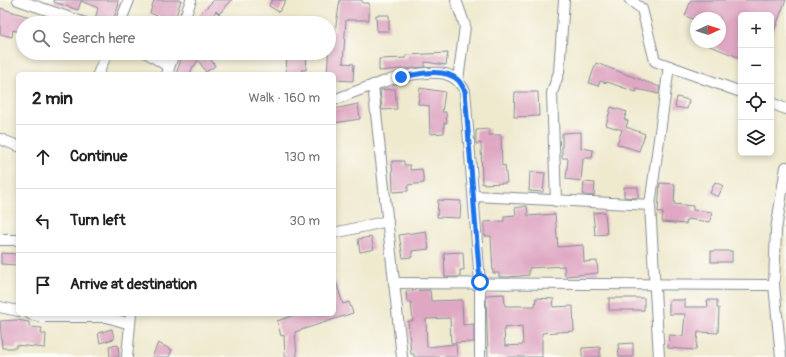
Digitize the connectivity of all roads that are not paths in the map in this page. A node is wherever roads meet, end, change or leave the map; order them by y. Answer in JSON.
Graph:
{"nodes":[{"id":1,"x":18,"y":0,"type":"edge"},
{"id":2,"x":129,"y":0,"type":"edge"},
{"id":3,"x":191,"y":0,"type":"edge"},
{"id":4,"x":456,"y":0,"type":"edge"},
{"id":5,"x":564,"y":0,"type":"edge"},
{"id":6,"x":630,"y":0,"type":"edge"},
{"id":7,"x":65,"y":16,"type":"edge"},
{"id":8,"x":123,"y":16,"type":"edge"},
{"id":9,"x":185,"y":16,"type":"edge"},
{"id":10,"x":104,"y":60,"type":"edge"},
{"id":11,"x":155,"y":60,"type":"edge"},
{"id":12,"x":172,"y":60,"type":"edge"},
{"id":13,"x":669,"y":66,"type":"junction"},
{"id":14,"x":168,"y":71,"type":"edge"},
{"id":15,"x":99,"y":72,"type":"edge"},
{"id":16,"x":458,"y":80,"type":"junction"},
{"id":17,"x":373,"y":86,"type":"junction"},
{"id":18,"x":738,"y":91,"type":"edge"},
{"id":19,"x":336,"y":99,"type":"edge"},
{"id":20,"x":774,"y":104,"type":"edge"},
{"id":21,"x":786,"y":109,"type":"edge"},
{"id":22,"x":0,"y":139,"type":"edge"},
{"id":23,"x":16,"y":145,"type":"edge"},
{"id":24,"x":786,"y":167,"type":"edge"},
{"id":25,"x":474,"y":196,"type":"junction"},
{"id":26,"x":556,"y":201,"type":"junction"},
{"id":27,"x":650,"y":205,"type":"junction"},
{"id":28,"x":388,"y":221,"type":"junction"},
{"id":29,"x":336,"y":233,"type":"edge"},
{"id":30,"x":0,"y":240,"type":"edge"},
{"id":31,"x":16,"y":240,"type":"edge"},
{"id":32,"x":480,"y":282,"type":"junction"},
{"id":33,"x":394,"y":283,"type":"junction"},
{"id":34,"x":774,"y":285,"type":"junction"},
{"id":35,"x":655,"y":286,"type":"junction"},
{"id":36,"x":0,"y":307,"type":"edge"},
{"id":37,"x":16,"y":311,"type":"edge"},
{"id":38,"x":37,"y":316,"type":"edge"},
{"id":39,"x":106,"y":316,"type":"edge"},
{"id":40,"x":131,"y":319,"type":"edge"},
{"id":41,"x":128,"y":357,"type":"edge"},
{"id":42,"x":402,"y":357,"type":"edge"},
{"id":43,"x":480,"y":357,"type":"edge"},
{"id":44,"x":659,"y":357,"type":"edge"},
{"id":45,"x":781,"y":357,"type":"edge"}],
"edges":[{"from":1,"to":7,"type":"street"},
{"from":2,"to":8,"type":"street"},
{"from":3,"to":9,"type":"street"},
{"from":4,"to":16,"type":"street"},
{"from":5,"to":26,"type":"street"},
{"from":6,"to":13,"type":"street"},
{"from":10,"to":15,"type":"street"},
{"from":11,"to":14,"type":"street"},
{"from":12,"to":14,"type":"street"},
{"from":13,"to":18,"type":"street"},
{"from":13,"to":27,"type":"street"},
{"from":16,"to":17,"type":"street"},
{"from":16,"to":25,"type":"street"},
{"from":17,"to":19,"type":"street"},
{"from":17,"to":28,"type":"street"},
{"from":20,"to":21,"type":"street"},
{"from":22,"to":23,"type":"street"},
{"from":24,"to":34,"type":"street"},
{"from":25,"to":26,"type":"street"},
{"from":25,"to":32,"type":"street"},
{"from":26,"to":27,"type":"street"},
{"from":27,"to":35,"type":"street"},
{"from":28,"to":29,"type":"street"},
{"from":28,"to":33,"type":"street"},
{"from":30,"to":31,"type":"street"},
{"from":32,"to":33,"type":"street"},
{"from":32,"to":35,"type":"street"},
{"from":32,"to":43,"type":"street"},
{"from":33,"to":42,"type":"street"},
{"from":34,"to":35,"type":"street"},
{"from":34,"to":45,"type":"street"},
{"from":35,"to":44,"type":"street"},
{"from":36,"to":37,"type":"street"},
{"from":38,"to":39,"type":"street"},
{"from":39,"to":40,"type":"street"},
{"from":40,"to":41,"type":"street"}]}
